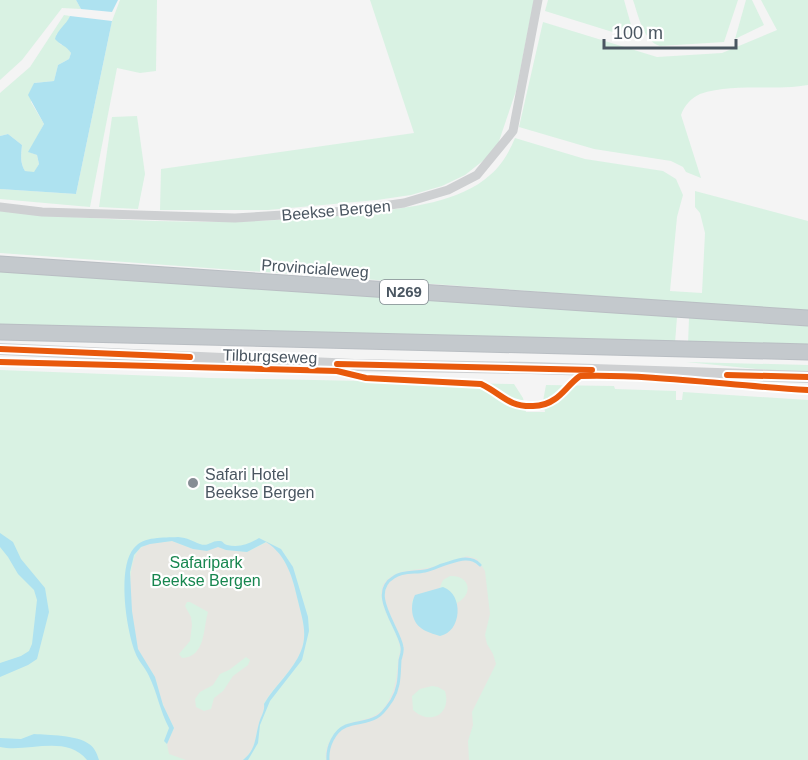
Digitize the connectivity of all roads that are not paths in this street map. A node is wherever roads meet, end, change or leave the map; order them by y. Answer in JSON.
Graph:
{"nodes":[{"id":1,"x":538,"y":0,"type":"edge"},
{"id":2,"x":0,"y":207,"type":"edge"},
{"id":3,"x":0,"y":264,"type":"edge"},
{"id":4,"x":808,"y":318,"type":"edge"},
{"id":5,"x":0,"y":332,"type":"edge"},
{"id":6,"x":0,"y":349,"type":"edge"},
{"id":7,"x":808,"y":352,"type":"edge"},
{"id":8,"x":808,"y":377,"type":"edge"}],
"edges":[{"from":1,"to":2,"type":"street","name":"Beekse Bergen"},
{"from":3,"to":4,"type":"highway","name":"Provincialeweg","number":"N269"},
{"from":5,"to":7,"type":"highway"},
{"from":6,"to":8,"type":"street","name":"Tilburgseweg"}]}
